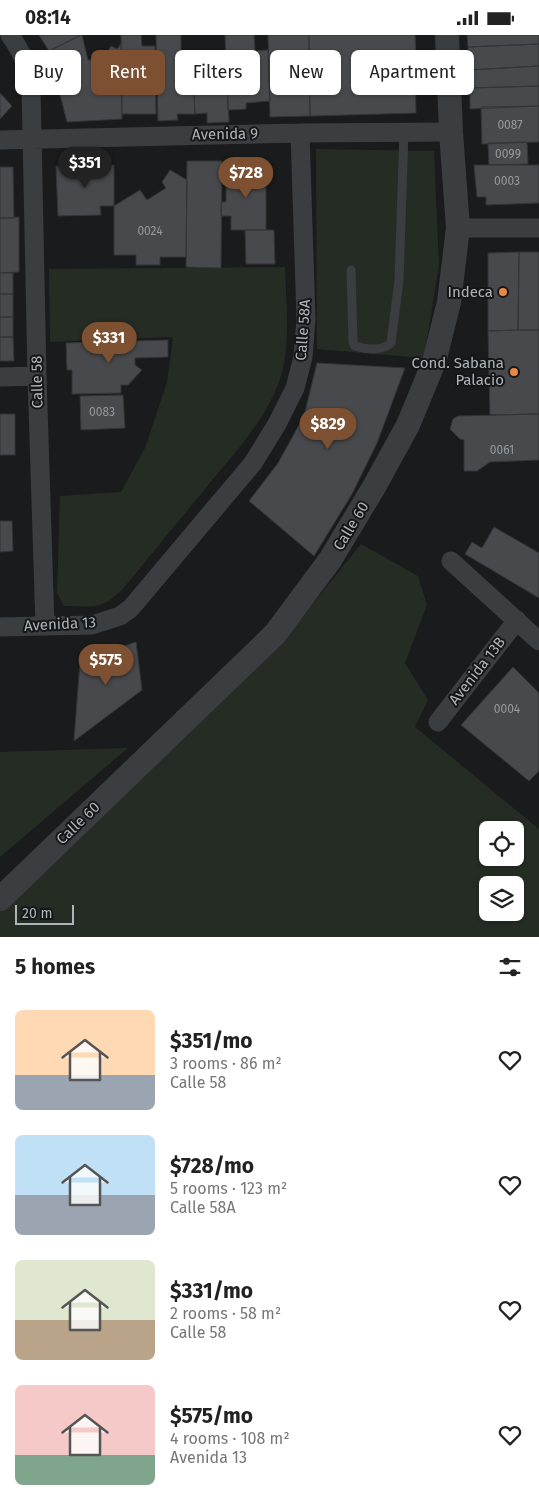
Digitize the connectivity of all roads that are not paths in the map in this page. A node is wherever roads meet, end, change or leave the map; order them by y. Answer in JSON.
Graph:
{"nodes":[{"id":1,"x":10,"y":35,"type":"edge"},
{"id":2,"x":446,"y":35,"type":"edge"},
{"id":3,"x":404,"y":132,"type":"junction"},
{"id":4,"x":451,"y":132,"type":"junction"},
{"id":5,"x":300,"y":133,"type":"junction"},
{"id":6,"x":33,"y":139,"type":"junction"},
{"id":7,"x":0,"y":140,"type":"edge"},
{"id":8,"x":458,"y":228,"type":"junction"},
{"id":9,"x":539,"y":228,"type":"edge"},
{"id":10,"x":352,"y":270,"type":"dead end"},
{"id":11,"x":37,"y":376,"type":"junction"},
{"id":12,"x":0,"y":377,"type":"edge"},
{"id":13,"x":452,"y":561,"type":"dead end"},
{"id":14,"x":120,"y":616,"type":"joint"},
{"id":15,"x":517,"y":620,"type":"junction"},
{"id":16,"x":45,"y":626,"type":"junction"},
{"id":17,"x":0,"y":627,"type":"edge"},
{"id":18,"x":539,"y":641,"type":"edge"},
{"id":19,"x":438,"y":721,"type":"dead end"},
{"id":20,"x":0,"y":899,"type":"edge"}],
"edges":[{"from":1,"to":6,"type":"street","name":"Calle 58"},
{"from":2,"to":4,"type":"street","name":"Calle 60"},
{"from":3,"to":4,"type":"street","name":"Avenida 9"},
{"from":3,"to":5,"type":"street","name":"Avenida 9"},
{"from":3,"to":10,"type":"lane"},
{"from":4,"to":8,"type":"street","name":"Calle 60"},
{"from":5,"to":6,"type":"street","name":"Avenida 9"},
{"from":5,"to":14,"type":"street","name":"Calle 58A"},
{"from":6,"to":7,"type":"street","name":"Avenida 9"},
{"from":6,"to":11,"type":"street","name":"Calle 58"},
{"from":8,"to":9,"type":"street"},
{"from":8,"to":20,"type":"street","name":"Calle 60"},
{"from":11,"to":12,"type":"street"},
{"from":11,"to":16,"type":"street","name":"Calle 58"},
{"from":13,"to":15,"type":"street"},
{"from":14,"to":16,"type":"street","name":"Avenida 13"},
{"from":15,"to":18,"type":"street"},
{"from":15,"to":19,"type":"street","name":"Avenida 13B"},
{"from":16,"to":17,"type":"street","name":"Avenida 13"}]}
